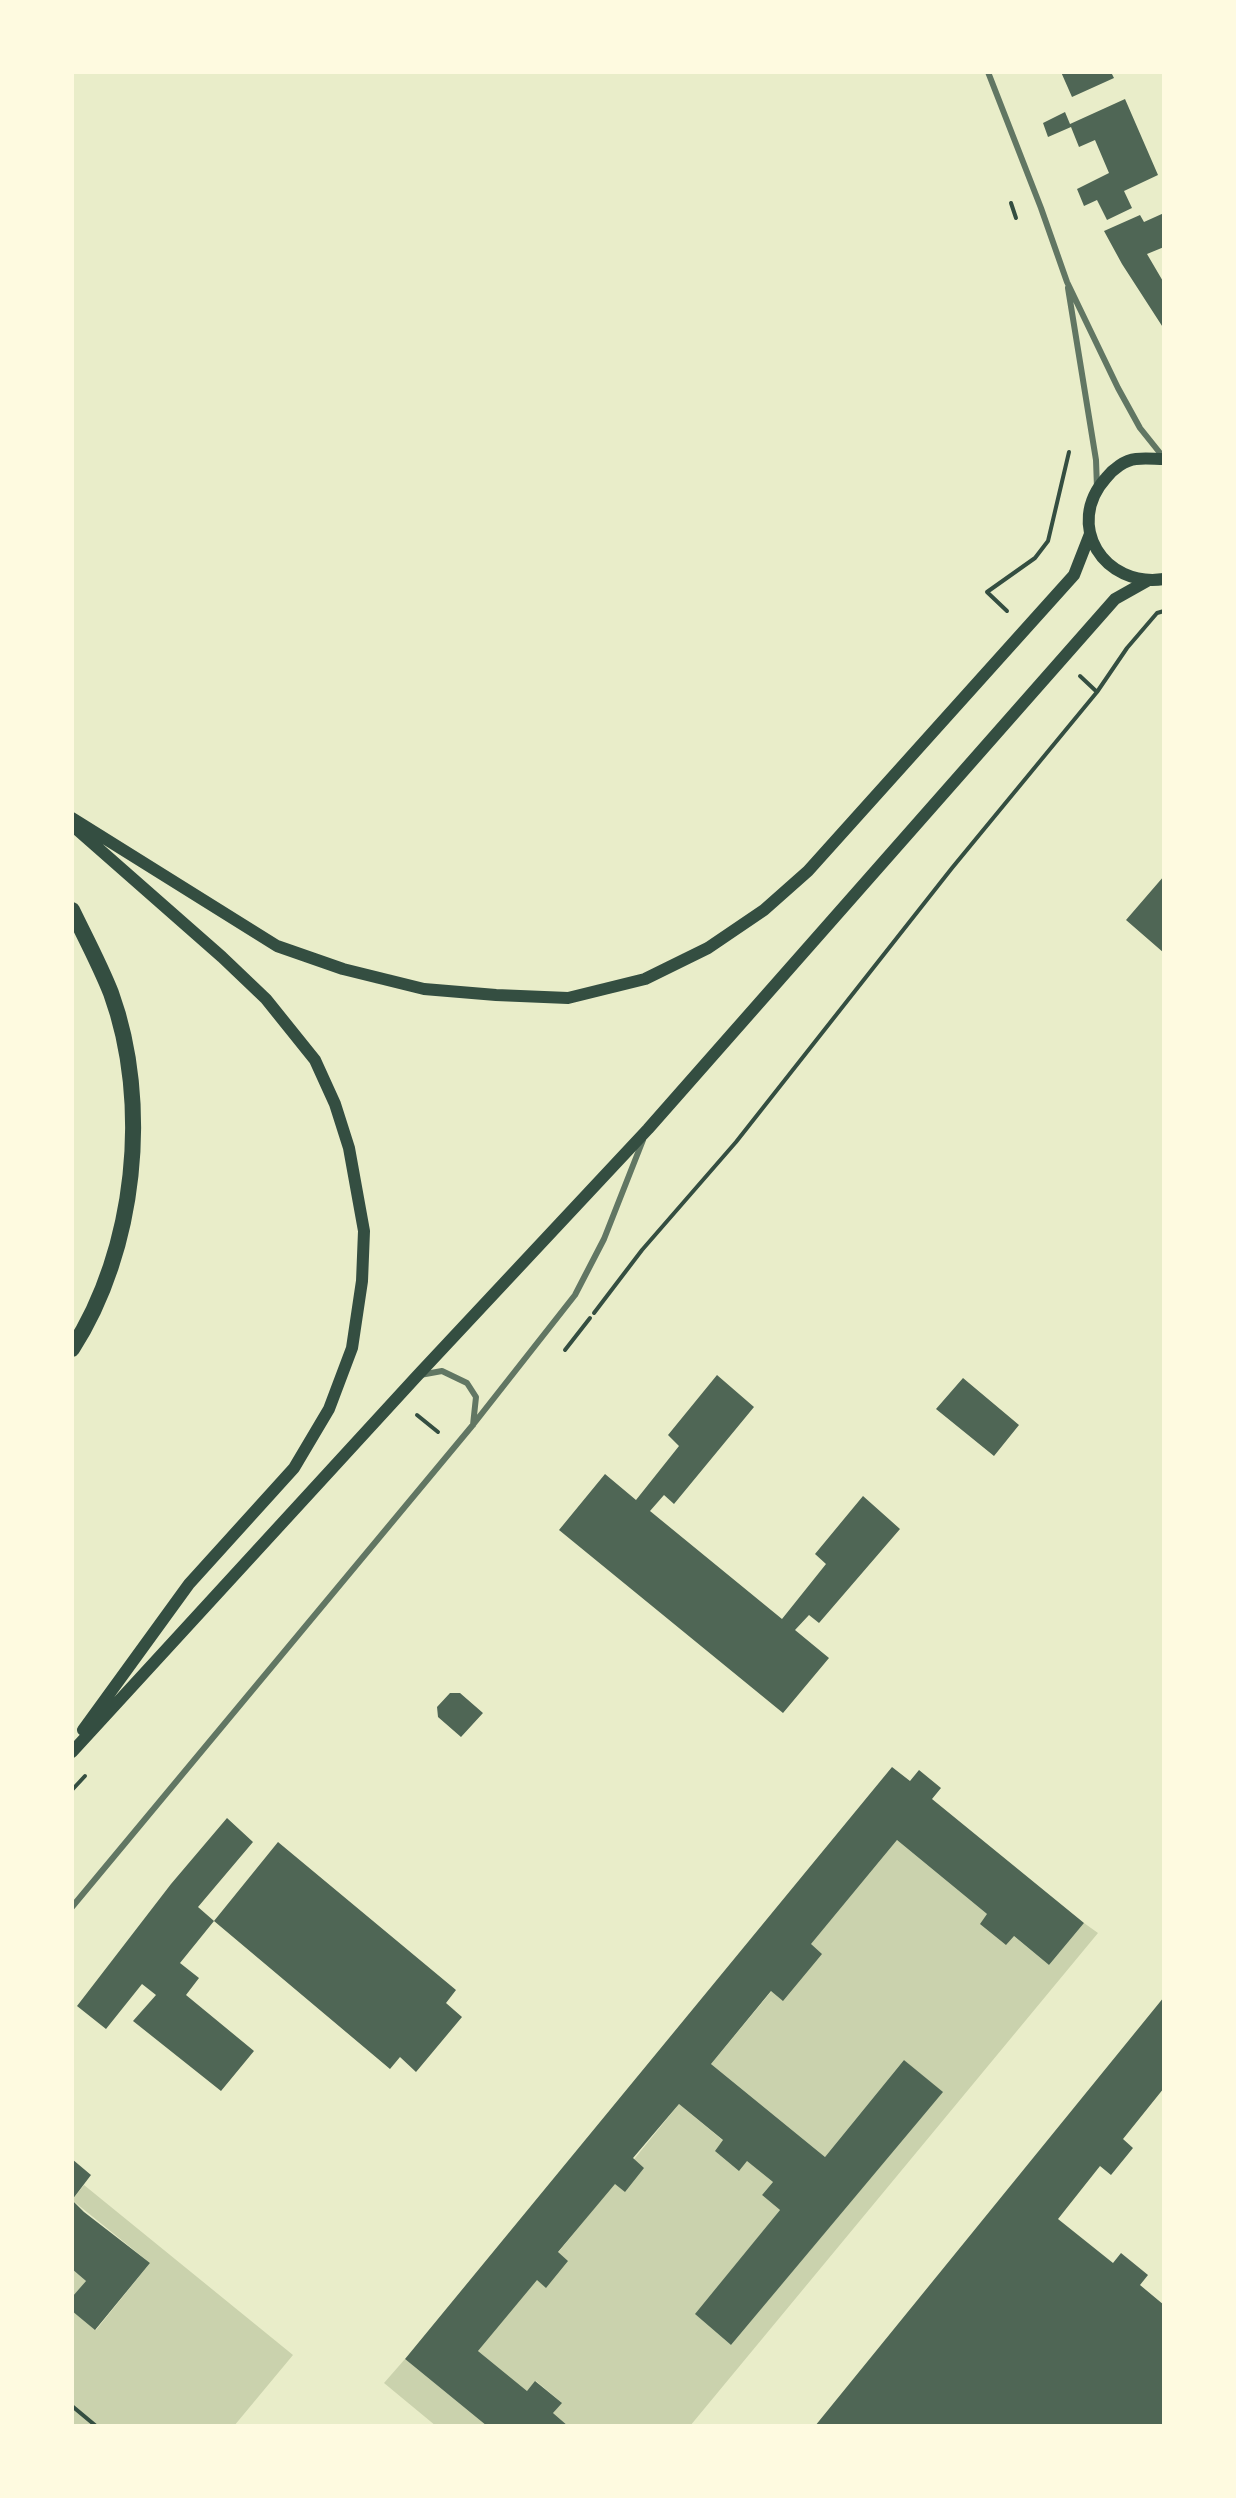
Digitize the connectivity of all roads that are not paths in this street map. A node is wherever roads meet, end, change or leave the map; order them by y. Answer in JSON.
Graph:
{"nodes":[{"id":1,"x":987,"y":72,"type":"edge"},
{"id":2,"x":1067,"y":282,"type":"junction"},
{"id":3,"x":1164,"y":459,"type":"edge"},
{"id":4,"x":1097,"y":488,"type":"junction"},
{"id":5,"x":1090,"y":534,"type":"junction"},
{"id":6,"x":1164,"y":579,"type":"edge"},
{"id":7,"x":1147,"y":581,"type":"junction"},
{"id":8,"x":72,"y":818,"type":"edge"},
{"id":9,"x":72,"y":825,"type":"edge"},
{"id":10,"x":72,"y":910,"type":"edge"},
{"id":11,"x":648,"y":1129,"type":"junction"},
{"id":12,"x":72,"y":1348,"type":"edge"},
{"id":13,"x":417,"y":1376,"type":"junction"},
{"id":14,"x":472,"y":1426,"type":"junction"},
{"id":15,"x":72,"y":1746,"type":"edge"},
{"id":16,"x":72,"y":1752,"type":"edge"},
{"id":17,"x":72,"y":1907,"type":"edge"}],
"edges":[{"from":1,"to":2,"type":"street"},
{"from":2,"to":3,"type":"street"},
{"from":2,"to":4,"type":"street"},
{"from":3,"to":4,"type":"main road"},
{"from":4,"to":5,"type":"main road"},
{"from":5,"to":7,"type":"main road"},
{"from":5,"to":8,"type":"main road"},
{"from":6,"to":7,"type":"main road"},
{"from":7,"to":11,"type":"main road"},
{"from":9,"to":15,"type":"main road"},
{"from":10,"to":12,"type":"highway"},
{"from":11,"to":13,"type":"main road"},
{"from":11,"to":14,"type":"street"},
{"from":13,"to":14,"type":"street"},
{"from":13,"to":16,"type":"main road"},
{"from":14,"to":17,"type":"street"}]}
